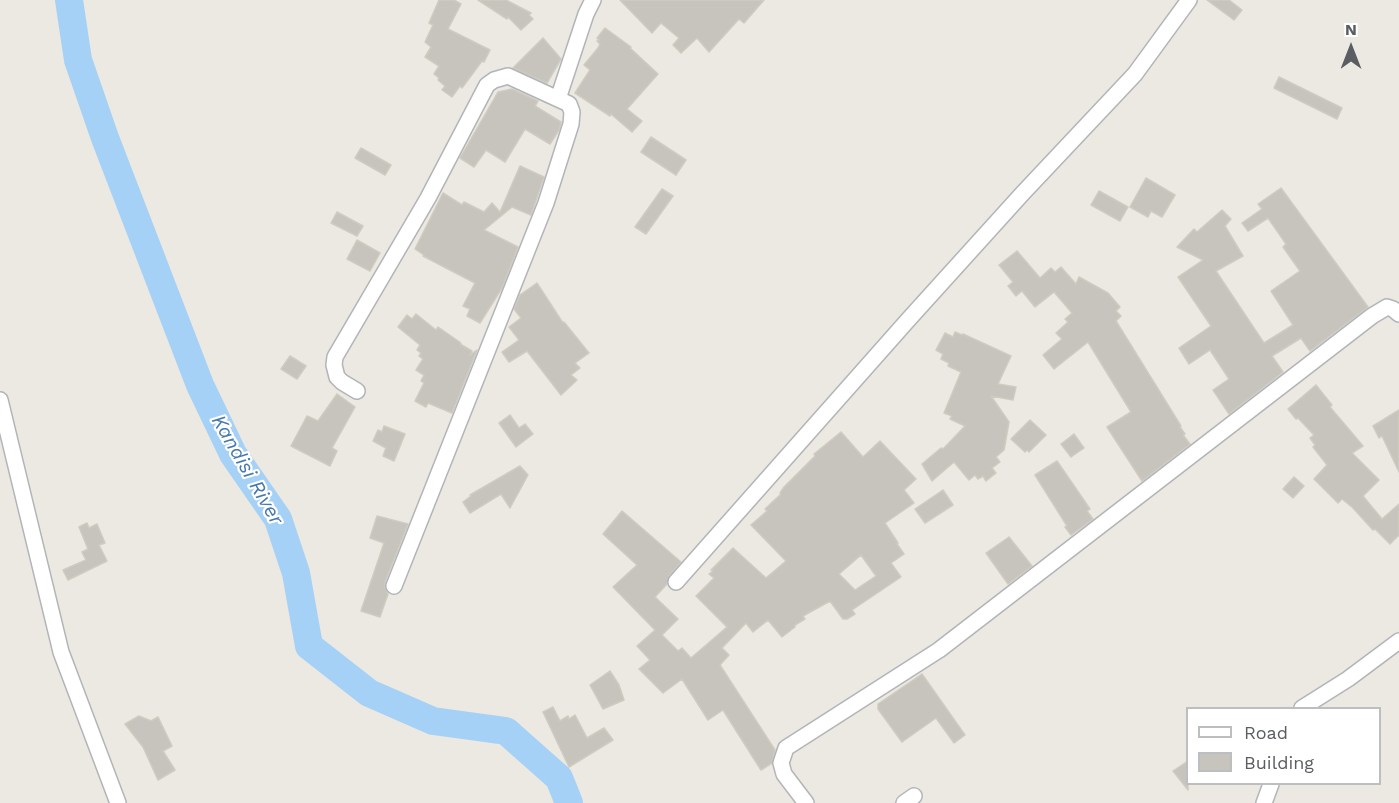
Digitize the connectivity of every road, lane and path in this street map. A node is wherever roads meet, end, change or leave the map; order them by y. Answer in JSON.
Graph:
{"nodes":[{"id":1,"x":593,"y":0,"type":"edge"},
{"id":2,"x":1189,"y":0,"type":"edge"},
{"id":3,"x":558,"y":99,"type":"junction"},
{"id":4,"x":1399,"y":314,"type":"edge"},
{"id":5,"x":357,"y":391,"type":"dead end"},
{"id":6,"x":0,"y":399,"type":"edge"},
{"id":7,"x":676,"y":582,"type":"dead end"},
{"id":8,"x":394,"y":586,"type":"dead end"},
{"id":9,"x":1399,"y":641,"type":"edge"},
{"id":10,"x":1304,"y":707,"type":"edge"},
{"id":11,"x":1270,"y":785,"type":"edge"},
{"id":12,"x":118,"y":803,"type":"edge"},
{"id":13,"x":806,"y":803,"type":"edge"},
{"id":14,"x":1264,"y":803,"type":"edge"}],
"edges":[{"from":1,"to":3,"type":"street"},
{"from":2,"to":7,"type":"street"},
{"from":3,"to":5,"type":"street"},
{"from":3,"to":8,"type":"street"},
{"from":4,"to":13,"type":"street"},
{"from":6,"to":12,"type":"street"},
{"from":9,"to":10,"type":"street"},
{"from":11,"to":14,"type":"street"}]}
